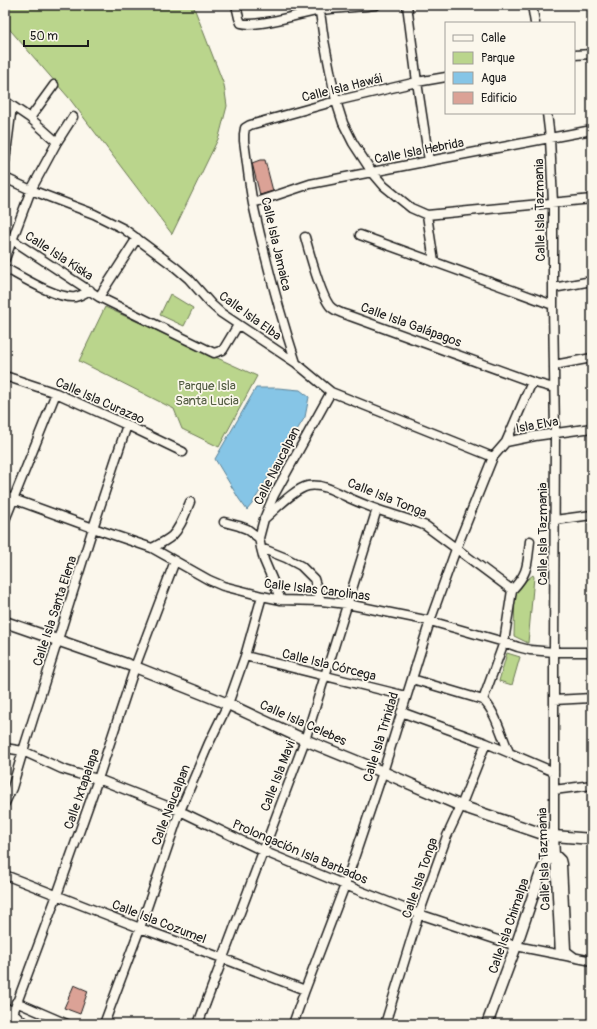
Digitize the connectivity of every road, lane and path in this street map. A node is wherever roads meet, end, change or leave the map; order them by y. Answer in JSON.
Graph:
{"nodes":[{"id":1,"x":236,"y":5,"type":"edge"},
{"id":2,"x":376,"y":5,"type":"edge"},
{"id":3,"x":407,"y":5,"type":"edge"},
{"id":4,"x":532,"y":5,"type":"edge"},
{"id":5,"x":319,"y":8,"type":"edge"},
{"id":6,"x":535,"y":22,"type":"edge"},
{"id":7,"x":592,"y":54,"type":"edge"},
{"id":8,"x":575,"y":55,"type":"edge"},
{"id":9,"x":445,"y":77,"type":"edge"},
{"id":10,"x":417,"y":82,"type":"junction"},
{"id":11,"x":54,"y":85,"type":"dead end"},
{"id":12,"x":5,"y":101,"type":"edge"},
{"id":13,"x":336,"y":101,"type":"junction"},
{"id":14,"x":12,"y":106,"type":"junction"},
{"id":15,"x":547,"y":114,"type":"edge"},
{"id":16,"x":73,"y":117,"type":"dead end"},
{"id":17,"x":30,"y":118,"type":"junction"},
{"id":18,"x":245,"y":128,"type":"joint"},
{"id":19,"x":592,"y":130,"type":"edge"},
{"id":20,"x":550,"y":138,"type":"junction"},
{"id":21,"x":57,"y":142,"type":"junction"},
{"id":22,"x":5,"y":161,"type":"edge"},
{"id":23,"x":429,"y":161,"type":"junction"},
{"id":24,"x":372,"y":172,"type":"junction"},
{"id":25,"x":5,"y":178,"type":"edge"},
{"id":26,"x":31,"y":190,"type":"junction"},
{"id":27,"x":592,"y":198,"type":"edge"},
{"id":28,"x":253,"y":202,"type":"junction"},
{"id":29,"x":552,"y":203,"type":"junction"},
{"id":30,"x":427,"y":215,"type":"junction"},
{"id":31,"x":360,"y":235,"type":"dead end"},
{"id":32,"x":9,"y":237,"type":"edge"},
{"id":33,"x":305,"y":237,"type":"dead end"},
{"id":34,"x":137,"y":238,"type":"junction"},
{"id":35,"x":5,"y":259,"type":"edge"},
{"id":36,"x":434,"y":262,"type":"junction"},
{"id":37,"x":5,"y":268,"type":"edge"},
{"id":38,"x":592,"y":281,"type":"edge"},
{"id":39,"x":553,"y":288,"type":"junction"},
{"id":40,"x":90,"y":290,"type":"junction"},
{"id":41,"x":99,"y":297,"type":"junction"},
{"id":42,"x":553,"y":305,"type":"junction"},
{"id":43,"x":238,"y":325,"type":"junction"},
{"id":44,"x":592,"y":358,"type":"edge"},
{"id":45,"x":296,"y":363,"type":"junction"},
{"id":46,"x":554,"y":365,"type":"junction"},
{"id":47,"x":5,"y":376,"type":"edge"},
{"id":48,"x":532,"y":382,"type":"junction"},
{"id":49,"x":554,"y":388,"type":"junction"},
{"id":50,"x":331,"y":392,"type":"junction"},
{"id":51,"x":56,"y":394,"type":"junction"},
{"id":52,"x":127,"y":425,"type":"junction"},
{"id":53,"x":592,"y":428,"type":"edge"},
{"id":54,"x":555,"y":433,"type":"junction"},
{"id":55,"x":506,"y":442,"type":"junction"},
{"id":56,"x":183,"y":452,"type":"dead end"},
{"id":57,"x":493,"y":457,"type":"junction"},
{"id":58,"x":9,"y":498,"type":"edge"},
{"id":59,"x":190,"y":502,"type":"dead end"},
{"id":60,"x":377,"y":509,"type":"junction"},
{"id":61,"x":592,"y":515,"type":"edge"},
{"id":62,"x":264,"y":519,"type":"junction"},
{"id":63,"x":5,"y":520,"type":"edge"},
{"id":64,"x":555,"y":520,"type":"junction"},
{"id":65,"x":224,"y":522,"type":"dead end"},
{"id":66,"x":93,"y":528,"type":"junction"},
{"id":67,"x":260,"y":538,"type":"junction"},
{"id":68,"x":530,"y":541,"type":"dead end"},
{"id":69,"x":152,"y":548,"type":"junction"},
{"id":70,"x":261,"y":548,"type":"junction"},
{"id":71,"x":456,"y":549,"type":"junction"},
{"id":72,"x":175,"y":561,"type":"junction"},
{"id":73,"x":512,"y":590,"type":"junction"},
{"id":74,"x":262,"y":596,"type":"junction"},
{"id":75,"x":281,"y":600,"type":"junction"},
{"id":76,"x":321,"y":601,"type":"junction"},
{"id":77,"x":347,"y":604,"type":"junction"},
{"id":78,"x":430,"y":621,"type":"junction"},
{"id":79,"x":5,"y":622,"type":"edge"},
{"id":80,"x":58,"y":640,"type":"junction"},
{"id":81,"x":504,"y":642,"type":"junction"},
{"id":82,"x":554,"y":652,"type":"junction"},
{"id":83,"x":592,"y":652,"type":"edge"},
{"id":84,"x":245,"y":656,"type":"junction"},
{"id":85,"x":135,"y":667,"type":"junction"},
{"id":86,"x":325,"y":676,"type":"junction"},
{"id":87,"x":412,"y":679,"type":"junction"},
{"id":88,"x":406,"y":696,"type":"junction"},
{"id":89,"x":592,"y":698,"type":"edge"},
{"id":90,"x":483,"y":700,"type":"junction"},
{"id":91,"x":554,"y":700,"type":"junction"},
{"id":92,"x":228,"y":704,"type":"junction"},
{"id":93,"x":402,"y":712,"type":"junction"},
{"id":94,"x":305,"y":740,"type":"junction"},
{"id":95,"x":486,"y":743,"type":"junction"},
{"id":96,"x":5,"y":748,"type":"edge"},
{"id":97,"x":23,"y":751,"type":"junction"},
{"id":98,"x":509,"y":752,"type":"junction"},
{"id":99,"x":383,"y":772,"type":"junction"},
{"id":100,"x":554,"y":772,"type":"junction"},
{"id":101,"x":98,"y":779,"type":"junction"},
{"id":102,"x":592,"y":785,"type":"edge"},
{"id":103,"x":554,"y":790,"type":"junction"},
{"id":104,"x":5,"y":803,"type":"edge"},
{"id":105,"x":461,"y":806,"type":"junction"},
{"id":106,"x":180,"y":811,"type":"junction"},
{"id":107,"x":554,"y":836,"type":"junction"},
{"id":108,"x":592,"y":838,"type":"edge"},
{"id":109,"x":263,"y":851,"type":"junction"},
{"id":110,"x":555,"y":854,"type":"junction"},
{"id":111,"x":5,"y":875,"type":"edge"},
{"id":112,"x":345,"y":885,"type":"junction"},
{"id":113,"x":57,"y":895,"type":"junction"},
{"id":114,"x":419,"y":914,"type":"junction"},
{"id":115,"x":140,"y":928,"type":"junction"},
{"id":116,"x":516,"y":946,"type":"junction"},
{"id":117,"x":560,"y":955,"type":"junction"},
{"id":118,"x":222,"y":958,"type":"junction"},
{"id":119,"x":577,"y":958,"type":"junction"},
{"id":120,"x":592,"y":961,"type":"edge"},
{"id":121,"x":305,"y":990,"type":"junction"},
{"id":122,"x":16,"y":1002,"type":"junction"},
{"id":123,"x":9,"y":1011,"type":"edge"},
{"id":124,"x":9,"y":1024,"type":"edge"},
{"id":125,"x":24,"y":1024,"type":"edge"},
{"id":126,"x":67,"y":1024,"type":"edge"},
{"id":127,"x":104,"y":1024,"type":"edge"},
{"id":128,"x":198,"y":1024,"type":"edge"},
{"id":129,"x":293,"y":1024,"type":"edge"},
{"id":130,"x":385,"y":1024,"type":"edge"},
{"id":131,"x":487,"y":1024,"type":"edge"}],
"edges":[{"from":1,"to":5,"type":"street"},
{"from":2,"to":5,"type":"street"},
{"from":3,"to":10,"type":"street"},
{"from":4,"to":6,"type":"street"},
{"from":5,"to":13,"type":"street"},
{"from":7,"to":8,"type":"street"},
{"from":9,"to":10,"type":"street","name":"Calle Isla Hawái"},
{"from":10,"to":13,"type":"street","name":"Calle Isla Hawái"},
{"from":10,"to":23,"type":"street"},
{"from":11,"to":17,"type":"street"},
{"from":12,"to":14,"type":"street"},
{"from":13,"to":18,"type":"street","name":"Calle Isla Hawái"},
{"from":13,"to":24,"type":"street"},
{"from":14,"to":17,"type":"street"},
{"from":14,"to":22,"type":"street"},
{"from":15,"to":20,"type":"street","name":"Calle Isla Tazmania"},
{"from":16,"to":21,"type":"street"},
{"from":17,"to":21,"type":"street"},
{"from":18,"to":28,"type":"street","name":"Calle Isla Jamaica"},
{"from":19,"to":20,"type":"street","name":"Calle Isla Hebrida"},
{"from":20,"to":23,"type":"street","name":"Calle Isla Hebrida"},
{"from":20,"to":29,"type":"street","name":"Calle Isla Tazmania"},
{"from":21,"to":26,"type":"street"},
{"from":23,"to":24,"type":"street","name":"Calle Isla Hebrida"},
{"from":24,"to":28,"type":"street","name":"Calle Isla Hebrida"},
{"from":24,"to":30,"type":"street"},
{"from":25,"to":26,"type":"street","name":"Calle Isla Elba"},
{"from":26,"to":32,"type":"street"},
{"from":26,"to":34,"type":"street","name":"Calle Isla Elba"},
{"from":27,"to":29,"type":"street"},
{"from":28,"to":45,"type":"street","name":"Calle Isla Jamaica"},
{"from":29,"to":30,"type":"street"},
{"from":29,"to":39,"type":"street","name":"Calle Isla Tazmania"},
{"from":30,"to":36,"type":"street"},
{"from":31,"to":36,"type":"street"},
{"from":32,"to":35,"type":"street"},
{"from":32,"to":40,"type":"street","name":"Calle Isla Kiska"},
{"from":33,"to":48,"type":"street","name":"Calle Isla Galápagos"},
{"from":34,"to":41,"type":"street"},
{"from":34,"to":43,"type":"street","name":"Calle Isla Elba"},
{"from":36,"to":42,"type":"street"},
{"from":37,"to":40,"type":"street"},
{"from":38,"to":39,"type":"street"},
{"from":39,"to":42,"type":"street","name":"Calle Isla Tazmania"},
{"from":40,"to":41,"type":"street","name":"Calle Isla Kiska"},
{"from":41,"to":43,"type":"street","name":"Calle Isla Kiska"},
{"from":42,"to":46,"type":"street","name":"Calle Isla Tazmania"},
{"from":43,"to":45,"type":"street","name":"Calle Isla Elba"},
{"from":44,"to":46,"type":"street"},
{"from":45,"to":50,"type":"street","name":"Calle Isla Elba"},
{"from":46,"to":49,"type":"street","name":"Calle Isla Tazmania"},
{"from":47,"to":51,"type":"street","name":"Calle Isla Curazao"},
{"from":48,"to":49,"type":"street","name":"Calle Isla Galápagos"},
{"from":48,"to":55,"type":"street"},
{"from":49,"to":54,"type":"street","name":"Calle Isla Tazmania"},
{"from":50,"to":57,"type":"street","name":"Calle Isla Elba"},
{"from":50,"to":62,"type":"street","name":"Calle Naucalpan"},
{"from":51,"to":52,"type":"street","name":"Calle Isla Curazao"},
{"from":51,"to":58,"type":"street"},
{"from":52,"to":56,"type":"street","name":"Calle Isla Curazao"},
{"from":52,"to":66,"type":"street","name":"Calle Isla Santa Elena"},
{"from":53,"to":54,"type":"street","name":"Isla Elva"},
{"from":54,"to":55,"type":"street","name":"Isla Elva"},
{"from":54,"to":64,"type":"street","name":"Calle Isla Tazmania"},
{"from":55,"to":57,"type":"street","name":"Isla Elva"},
{"from":57,"to":71,"type":"street","name":"Calle Isla Trinidad"},
{"from":58,"to":63,"type":"street"},
{"from":58,"to":66,"type":"street","name":"Calle Islas Carolinas"},
{"from":59,"to":69,"type":"street"},
{"from":60,"to":62,"type":"street","name":"Calle Isla Tonga"},
{"from":60,"to":71,"type":"street","name":"Calle Isla Tonga"},
{"from":60,"to":77,"type":"street","name":"Calle Isla Mavi"},
{"from":61,"to":64,"type":"street"},
{"from":62,"to":67,"type":"street","name":"Calle Naucalpan"},
{"from":64,"to":82,"type":"street","name":"Calle Isla Tazmania"},
{"from":65,"to":67,"type":"street"},
{"from":66,"to":69,"type":"street","name":"Calle Islas Carolinas"},
{"from":66,"to":80,"type":"street","name":"Calle Isla Santa Elena"},
{"from":67,"to":70,"type":"street","name":"Calle Naucalpan"},
{"from":68,"to":73,"type":"street"},
{"from":69,"to":72,"type":"street","name":"Calle Islas Carolinas"},
{"from":70,"to":75,"type":"street","name":"Calle Naucalpan"},
{"from":70,"to":76,"type":"street"},
{"from":71,"to":73,"type":"street","name":"Calle Isla Tonga"},
{"from":71,"to":78,"type":"street","name":"Calle Isla Trinidad"},
{"from":72,"to":74,"type":"street","name":"Calle Islas Carolinas"},
{"from":72,"to":85,"type":"street","name":"Calle Ixtapalapa"},
{"from":73,"to":81,"type":"street"},
{"from":74,"to":75,"type":"street","name":"Calle Islas Carolinas"},
{"from":74,"to":84,"type":"street","name":"Calle Naucalpan"},
{"from":75,"to":76,"type":"street","name":"Calle Islas Carolinas"},
{"from":76,"to":77,"type":"street","name":"Calle Islas Carolinas"},
{"from":77,"to":78,"type":"street","name":"Calle Islas Carolinas"},
{"from":77,"to":86,"type":"street","name":"Calle Isla Mavi"},
{"from":78,"to":81,"type":"street","name":"Calle Islas Carolinas"},
{"from":78,"to":87,"type":"street","name":"Calle Isla Trinidad"},
{"from":79,"to":80,"type":"street","name":"Calle Isla Celebes"},
{"from":80,"to":85,"type":"street","name":"Calle Isla Celebes"},
{"from":80,"to":97,"type":"street","name":"Calle Isla Santa Elena"},
{"from":81,"to":82,"type":"street","name":"Calle Islas Carolinas"},
{"from":81,"to":90,"type":"street"},
{"from":82,"to":83,"type":"street","name":"Calle Islas Carolinas"},
{"from":82,"to":91,"type":"street","name":"Calle Isla Tazmania"},
{"from":84,"to":86,"type":"street","name":"Calle Isla Córcega"},
{"from":84,"to":92,"type":"street","name":"Calle Naucalpan"},
{"from":85,"to":92,"type":"street","name":"Calle Isla Celebes"},
{"from":85,"to":101,"type":"street","name":"Calle Ixtapalapa"},
{"from":86,"to":88,"type":"street","name":"Calle Isla Córcega"},
{"from":86,"to":94,"type":"street","name":"Calle Isla Mavi"},
{"from":87,"to":88,"type":"street","name":"Calle Isla Trinidad"},
{"from":87,"to":90,"type":"street"},
{"from":88,"to":93,"type":"street","name":"Calle Isla Trinidad"},
{"from":89,"to":91,"type":"street"},
{"from":90,"to":98,"type":"street"},
{"from":91,"to":100,"type":"street","name":"Calle Isla Tazmania"},
{"from":92,"to":94,"type":"street","name":"Calle Isla Celebes"},
{"from":92,"to":106,"type":"street","name":"Calle Naucalpan"},
{"from":93,"to":95,"type":"street"},
{"from":93,"to":99,"type":"street","name":"Calle Isla Trinidad"},
{"from":94,"to":99,"type":"street","name":"Calle Isla Celebes"},
{"from":94,"to":109,"type":"street","name":"Calle Isla Mavi"},
{"from":95,"to":98,"type":"street"},
{"from":95,"to":105,"type":"street","name":"Calle Isla Tonga"},
{"from":96,"to":97,"type":"street","name":"Prolongación Isla Barbados"},
{"from":97,"to":101,"type":"street","name":"Prolongación Isla Barbados"},
{"from":97,"to":104,"type":"street","name":"Calle Isla Santa Elena"},
{"from":98,"to":100,"type":"street"},
{"from":99,"to":105,"type":"street","name":"Calle Isla Celebes"},
{"from":99,"to":112,"type":"street","name":"Calle Isla Trinidad"},
{"from":100,"to":103,"type":"street","name":"Calle Isla Tazmania"},
{"from":101,"to":106,"type":"street","name":"Prolongación Isla Barbados"},
{"from":101,"to":113,"type":"street","name":"Calle Ixtapalapa"},
{"from":102,"to":103,"type":"street"},
{"from":103,"to":107,"type":"street","name":"Calle Isla Tazmania"},
{"from":105,"to":107,"type":"street","name":"Calle Isla Celebes"},
{"from":105,"to":114,"type":"street","name":"Calle Isla Tonga"},
{"from":106,"to":109,"type":"street","name":"Prolongación Isla Barbados"},
{"from":106,"to":115,"type":"street","name":"Calle Naucalpan"},
{"from":107,"to":108,"type":"street","name":"Calle Isla Celebes"},
{"from":107,"to":110,"type":"street","name":"Calle Isla Tazmania"},
{"from":107,"to":116,"type":"street","name":"Calle Isla Chimalpa"},
{"from":109,"to":112,"type":"street","name":"Prolongación Isla Barbados"},
{"from":109,"to":118,"type":"street","name":"Calle Isla Mavi"},
{"from":110,"to":117,"type":"street","name":"Calle Isla Tazmania"},
{"from":110,"to":119,"type":"street"},
{"from":111,"to":113,"type":"street","name":"Calle Isla Cozumel"},
{"from":112,"to":114,"type":"street","name":"Prolongación Isla Barbados"},
{"from":112,"to":121,"type":"street","name":"Calle Isla Trinidad"},
{"from":113,"to":115,"type":"street","name":"Calle Isla Cozumel"},
{"from":113,"to":122,"type":"street","name":"Calle Ixtapalapa"},
{"from":114,"to":116,"type":"street","name":"Prolongación Isla Barbados"},
{"from":114,"to":130,"type":"street","name":"Calle Isla Tonga"},
{"from":115,"to":118,"type":"street","name":"Calle Isla Cozumel"},
{"from":115,"to":127,"type":"street","name":"Calle Naucalpan"},
{"from":116,"to":117,"type":"street","name":"Prolongación Isla Barbados"},
{"from":116,"to":131,"type":"street","name":"Calle Isla Chimalpa"},
{"from":117,"to":119,"type":"street","name":"Prolongación Isla Barbados"},
{"from":118,"to":121,"type":"street","name":"Calle Isla Cozumel"},
{"from":118,"to":128,"type":"street","name":"Calle Isla Mavi"},
{"from":119,"to":120,"type":"street","name":"Prolongación Isla Barbados"},
{"from":121,"to":129,"type":"street","name":"Calle Isla Trinidad"},
{"from":122,"to":123,"type":"street","name":"Calle Ixtapalapa"},
{"from":122,"to":126,"type":"street"},
{"from":123,"to":124,"type":"street","name":"Calle Ixtapalapa"},
{"from":123,"to":125,"type":"street"}]}
